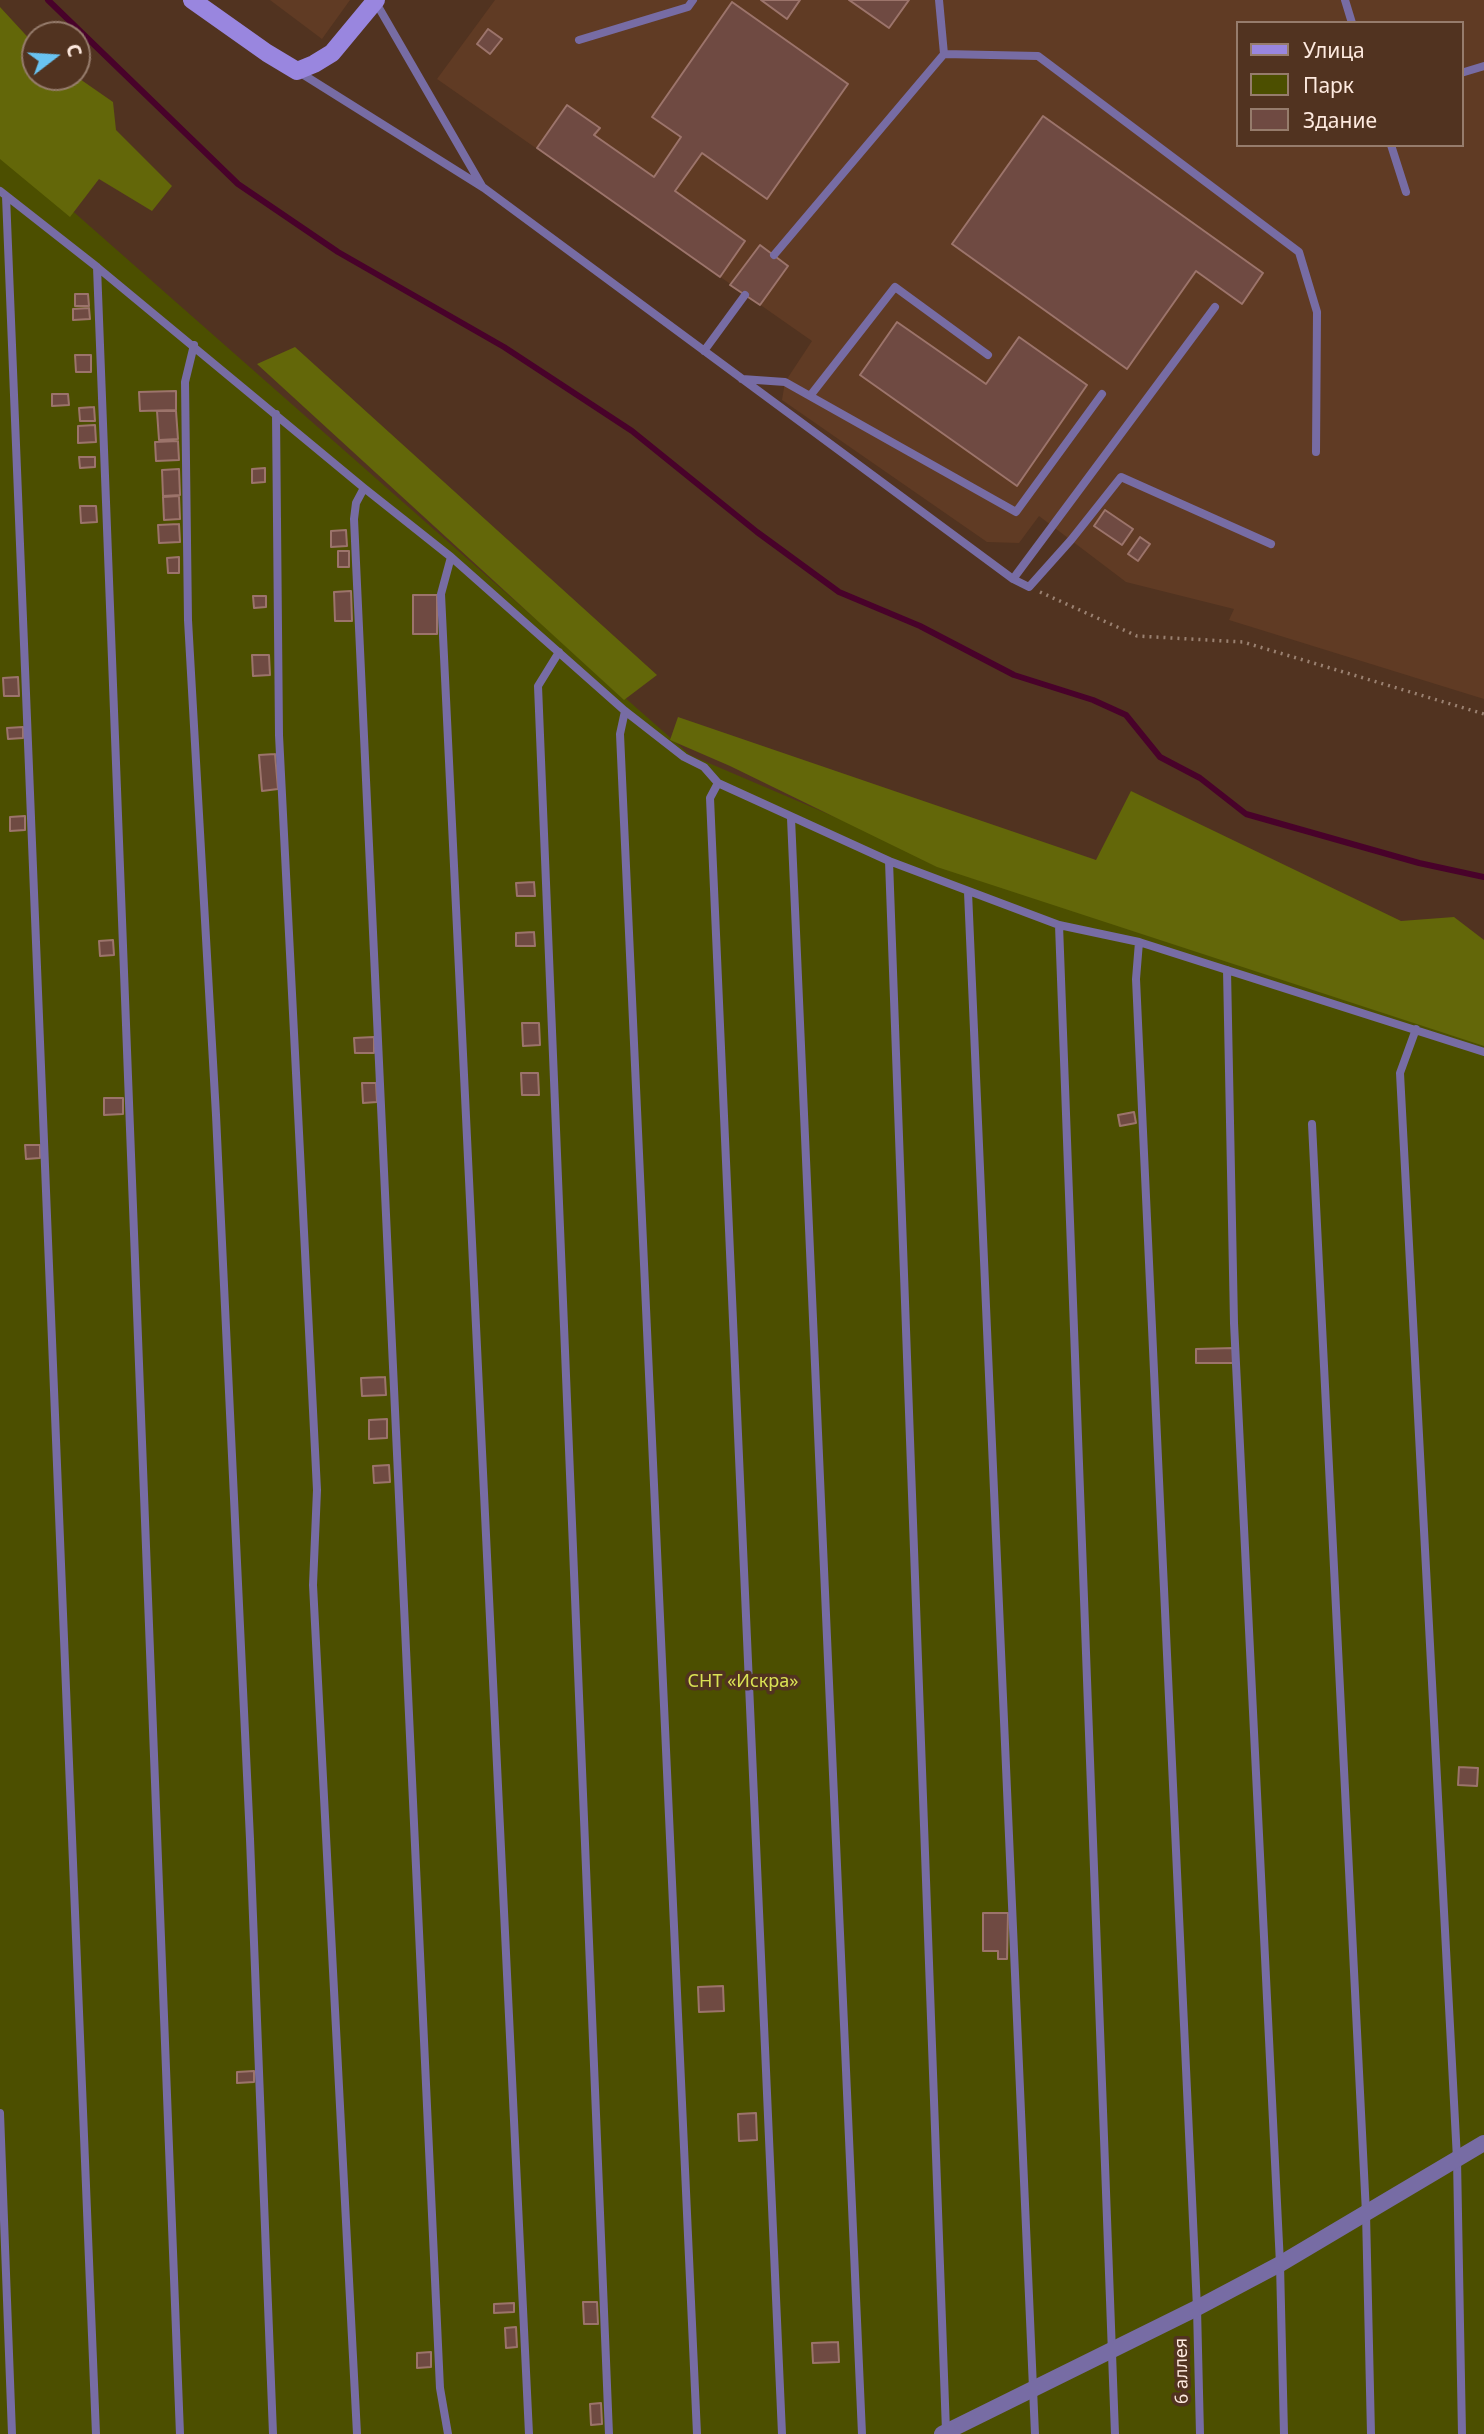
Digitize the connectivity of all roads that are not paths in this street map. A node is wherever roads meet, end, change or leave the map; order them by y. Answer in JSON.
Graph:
{"nodes":[{"id":1,"x":192,"y":0,"type":"edge"},
{"id":2,"x":375,"y":0,"type":"edge"},
{"id":3,"x":693,"y":0,"type":"edge"},
{"id":4,"x":939,"y":0,"type":"edge"},
{"id":5,"x":1345,"y":0,"type":"edge"},
{"id":6,"x":1351,"y":21,"type":"edge"},
{"id":7,"x":579,"y":40,"type":"dead end"},
{"id":8,"x":944,"y":54,"type":"junction"},
{"id":9,"x":1484,"y":66,"type":"edge"},
{"id":10,"x":297,"y":71,"type":"junction"},
{"id":11,"x":1463,"y":72,"type":"edge"},
{"id":12,"x":1392,"y":147,"type":"edge"},
{"id":13,"x":484,"y":188,"type":"junction"},
{"id":14,"x":1406,"y":192,"type":"dead end"},
{"id":15,"x":3,"y":194,"type":"edge"},
{"id":16,"x":775,"y":255,"type":"dead end"},
{"id":17,"x":97,"y":267,"type":"junction"},
{"id":18,"x":746,"y":295,"type":"dead end"},
{"id":19,"x":1215,"y":307,"type":"dead end"},
{"id":20,"x":194,"y":345,"type":"junction"},
{"id":21,"x":704,"y":351,"type":"junction"},
{"id":22,"x":988,"y":355,"type":"dead end"},
{"id":23,"x":742,"y":379,"type":"junction"},
{"id":24,"x":1102,"y":394,"type":"dead end"},
{"id":25,"x":810,"y":396,"type":"junction"},
{"id":26,"x":276,"y":414,"type":"junction"},
{"id":27,"x":1316,"y":452,"type":"dead end"},
{"id":28,"x":364,"y":488,"type":"junction"},
{"id":29,"x":1271,"y":544,"type":"dead end"},
{"id":30,"x":452,"y":557,"type":"junction"},
{"id":31,"x":1013,"y":579,"type":"junction"},
{"id":32,"x":559,"y":652,"type":"junction"},
{"id":33,"x":625,"y":711,"type":"junction"},
{"id":34,"x":718,"y":783,"type":"junction"},
{"id":35,"x":791,"y":818,"type":"junction"},
{"id":36,"x":889,"y":861,"type":"junction"},
{"id":37,"x":968,"y":892,"type":"junction"},
{"id":38,"x":1059,"y":925,"type":"junction"},
{"id":39,"x":1139,"y":942,"type":"junction"},
{"id":40,"x":1227,"y":970,"type":"junction"},
{"id":41,"x":1416,"y":1029,"type":"junction"},
{"id":42,"x":1484,"y":1052,"type":"edge"},
{"id":43,"x":1312,"y":1124,"type":"dead end"},
{"id":44,"x":0,"y":2113,"type":"edge"},
{"id":45,"x":1484,"y":2143,"type":"edge"},
{"id":46,"x":1457,"y":2159,"type":"junction"},
{"id":47,"x":1366,"y":2213,"type":"junction"},
{"id":48,"x":1280,"y":2264,"type":"junction"},
{"id":49,"x":1197,"y":2308,"type":"junction"},
{"id":50,"x":1112,"y":2350,"type":"junction"},
{"id":51,"x":1034,"y":2389,"type":"junction"},
{"id":52,"x":945,"y":2433,"type":"edge"},
{"id":53,"x":12,"y":2434,"type":"edge"},
{"id":54,"x":96,"y":2434,"type":"edge"},
{"id":55,"x":180,"y":2434,"type":"edge"},
{"id":56,"x":273,"y":2434,"type":"edge"},
{"id":57,"x":357,"y":2434,"type":"edge"},
{"id":58,"x":448,"y":2434,"type":"edge"},
{"id":59,"x":529,"y":2434,"type":"edge"},
{"id":60,"x":609,"y":2434,"type":"edge"},
{"id":61,"x":697,"y":2434,"type":"edge"},
{"id":62,"x":782,"y":2434,"type":"edge"},
{"id":63,"x":862,"y":2434,"type":"edge"},
{"id":64,"x":1035,"y":2434,"type":"edge"},
{"id":65,"x":1115,"y":2434,"type":"edge"},
{"id":66,"x":1200,"y":2434,"type":"edge"},
{"id":67,"x":1284,"y":2434,"type":"edge"},
{"id":68,"x":1371,"y":2434,"type":"edge"},
{"id":69,"x":1462,"y":2434,"type":"edge"}],
"edges":[{"from":1,"to":10,"type":"street"},
{"from":2,"to":10,"type":"street"},
{"from":2,"to":13,"type":"lane"},
{"from":3,"to":7,"type":"lane"},
{"from":4,"to":8,"type":"lane"},
{"from":5,"to":6,"type":"lane"},
{"from":8,"to":16,"type":"lane"},
{"from":8,"to":27,"type":"lane"},
{"from":9,"to":11,"type":"lane"},
{"from":10,"to":13,"type":"lane"},
{"from":12,"to":14,"type":"lane"},
{"from":13,"to":21,"type":"lane"},
{"from":15,"to":17,"type":"lane"},
{"from":15,"to":54,"type":"lane"},
{"from":17,"to":20,"type":"lane"},
{"from":17,"to":55,"type":"lane"},
{"from":18,"to":21,"type":"lane"},
{"from":19,"to":31,"type":"lane"},
{"from":20,"to":26,"type":"lane"},
{"from":20,"to":56,"type":"lane"},
{"from":21,"to":23,"type":"lane"},
{"from":22,"to":25,"type":"lane"},
{"from":23,"to":25,"type":"lane"},
{"from":23,"to":31,"type":"lane"},
{"from":24,"to":25,"type":"lane"},
{"from":26,"to":28,"type":"lane"},
{"from":26,"to":57,"type":"lane"},
{"from":28,"to":30,"type":"lane"},
{"from":28,"to":58,"type":"lane"},
{"from":29,"to":31,"type":"lane"},
{"from":30,"to":32,"type":"lane"},
{"from":30,"to":59,"type":"lane"},
{"from":32,"to":33,"type":"lane"},
{"from":32,"to":60,"type":"lane"},
{"from":33,"to":34,"type":"lane"},
{"from":33,"to":61,"type":"lane"},
{"from":34,"to":35,"type":"lane"},
{"from":34,"to":62,"type":"lane"},
{"from":35,"to":36,"type":"lane"},
{"from":35,"to":63,"type":"lane"},
{"from":36,"to":37,"type":"lane"},
{"from":36,"to":52,"type":"lane"},
{"from":37,"to":38,"type":"lane"},
{"from":37,"to":51,"type":"lane"},
{"from":38,"to":39,"type":"lane"},
{"from":38,"to":50,"type":"lane"},
{"from":39,"to":40,"type":"lane"},
{"from":39,"to":49,"type":"lane","name":"6 аллея"},
{"from":40,"to":41,"type":"lane"},
{"from":40,"to":48,"type":"lane"},
{"from":41,"to":42,"type":"lane"},
{"from":41,"to":46,"type":"lane"},
{"from":43,"to":47,"type":"lane"},
{"from":44,"to":53,"type":"lane"},
{"from":45,"to":46,"type":"street"},
{"from":46,"to":47,"type":"street"},
{"from":46,"to":69,"type":"lane"},
{"from":47,"to":48,"type":"street"},
{"from":47,"to":68,"type":"lane"},
{"from":48,"to":49,"type":"street"},
{"from":48,"to":67,"type":"lane"},
{"from":49,"to":50,"type":"street"},
{"from":49,"to":66,"type":"lane","name":"6 аллея"},
{"from":50,"to":51,"type":"street"},
{"from":50,"to":65,"type":"lane"},
{"from":51,"to":52,"type":"street"},
{"from":51,"to":64,"type":"lane"}]}
